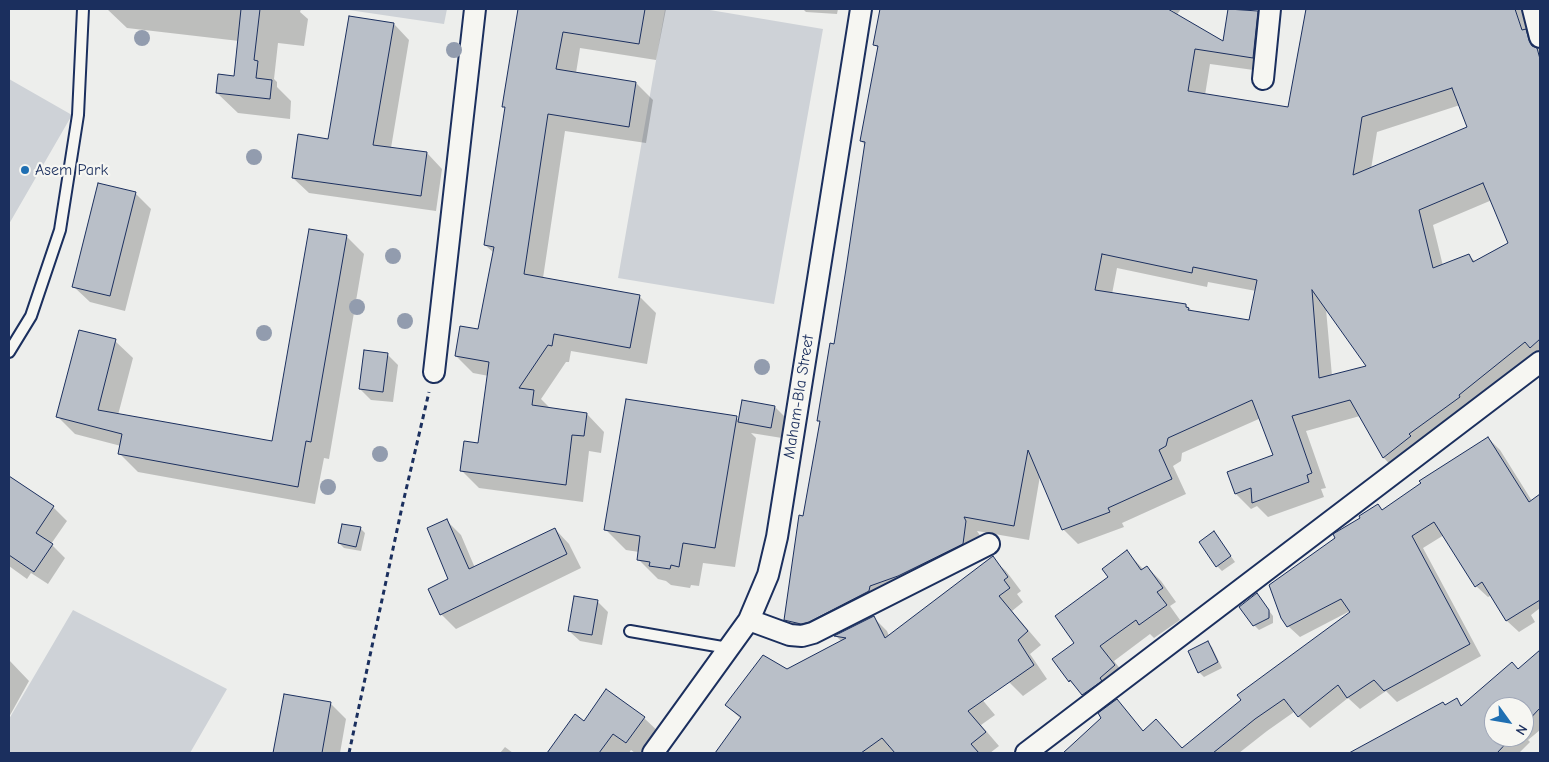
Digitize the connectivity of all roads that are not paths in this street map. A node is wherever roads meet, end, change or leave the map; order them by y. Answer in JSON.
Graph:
{"nodes":[{"id":1,"x":83,"y":9,"type":"edge"},
{"id":2,"x":475,"y":9,"type":"edge"},
{"id":3,"x":860,"y":9,"type":"edge"},
{"id":4,"x":1270,"y":9,"type":"edge"},
{"id":5,"x":1533,"y":9,"type":"edge"},
{"id":6,"x":1540,"y":37,"type":"edge"},
{"id":7,"x":1263,"y":79,"type":"dead end"},
{"id":8,"x":9,"y":352,"type":"edge"},
{"id":9,"x":1540,"y":362,"type":"edge"},
{"id":10,"x":434,"y":372,"type":"road end"},
{"id":11,"x":989,"y":544,"type":"dead end"},
{"id":12,"x":749,"y":620,"type":"junction"},
{"id":13,"x":630,"y":631,"type":"dead end"},
{"id":14,"x":728,"y":648,"type":"junction"},
{"id":15,"x":653,"y":753,"type":"edge"},
{"id":16,"x":1026,"y":753,"type":"edge"}],
"edges":[{"from":1,"to":8,"type":"lane"},
{"from":2,"to":10,"type":"street"},
{"from":3,"to":12,"type":"street","name":"Maham-Bla Street"},
{"from":4,"to":7,"type":"street"},
{"from":5,"to":6,"type":"street"},
{"from":9,"to":16,"type":"street"},
{"from":11,"to":12,"type":"street"},
{"from":12,"to":14,"type":"street","name":"Maham-Bla Street"},
{"from":13,"to":14,"type":"lane"},
{"from":14,"to":15,"type":"street","name":"Maham-Bla Street"}]}
